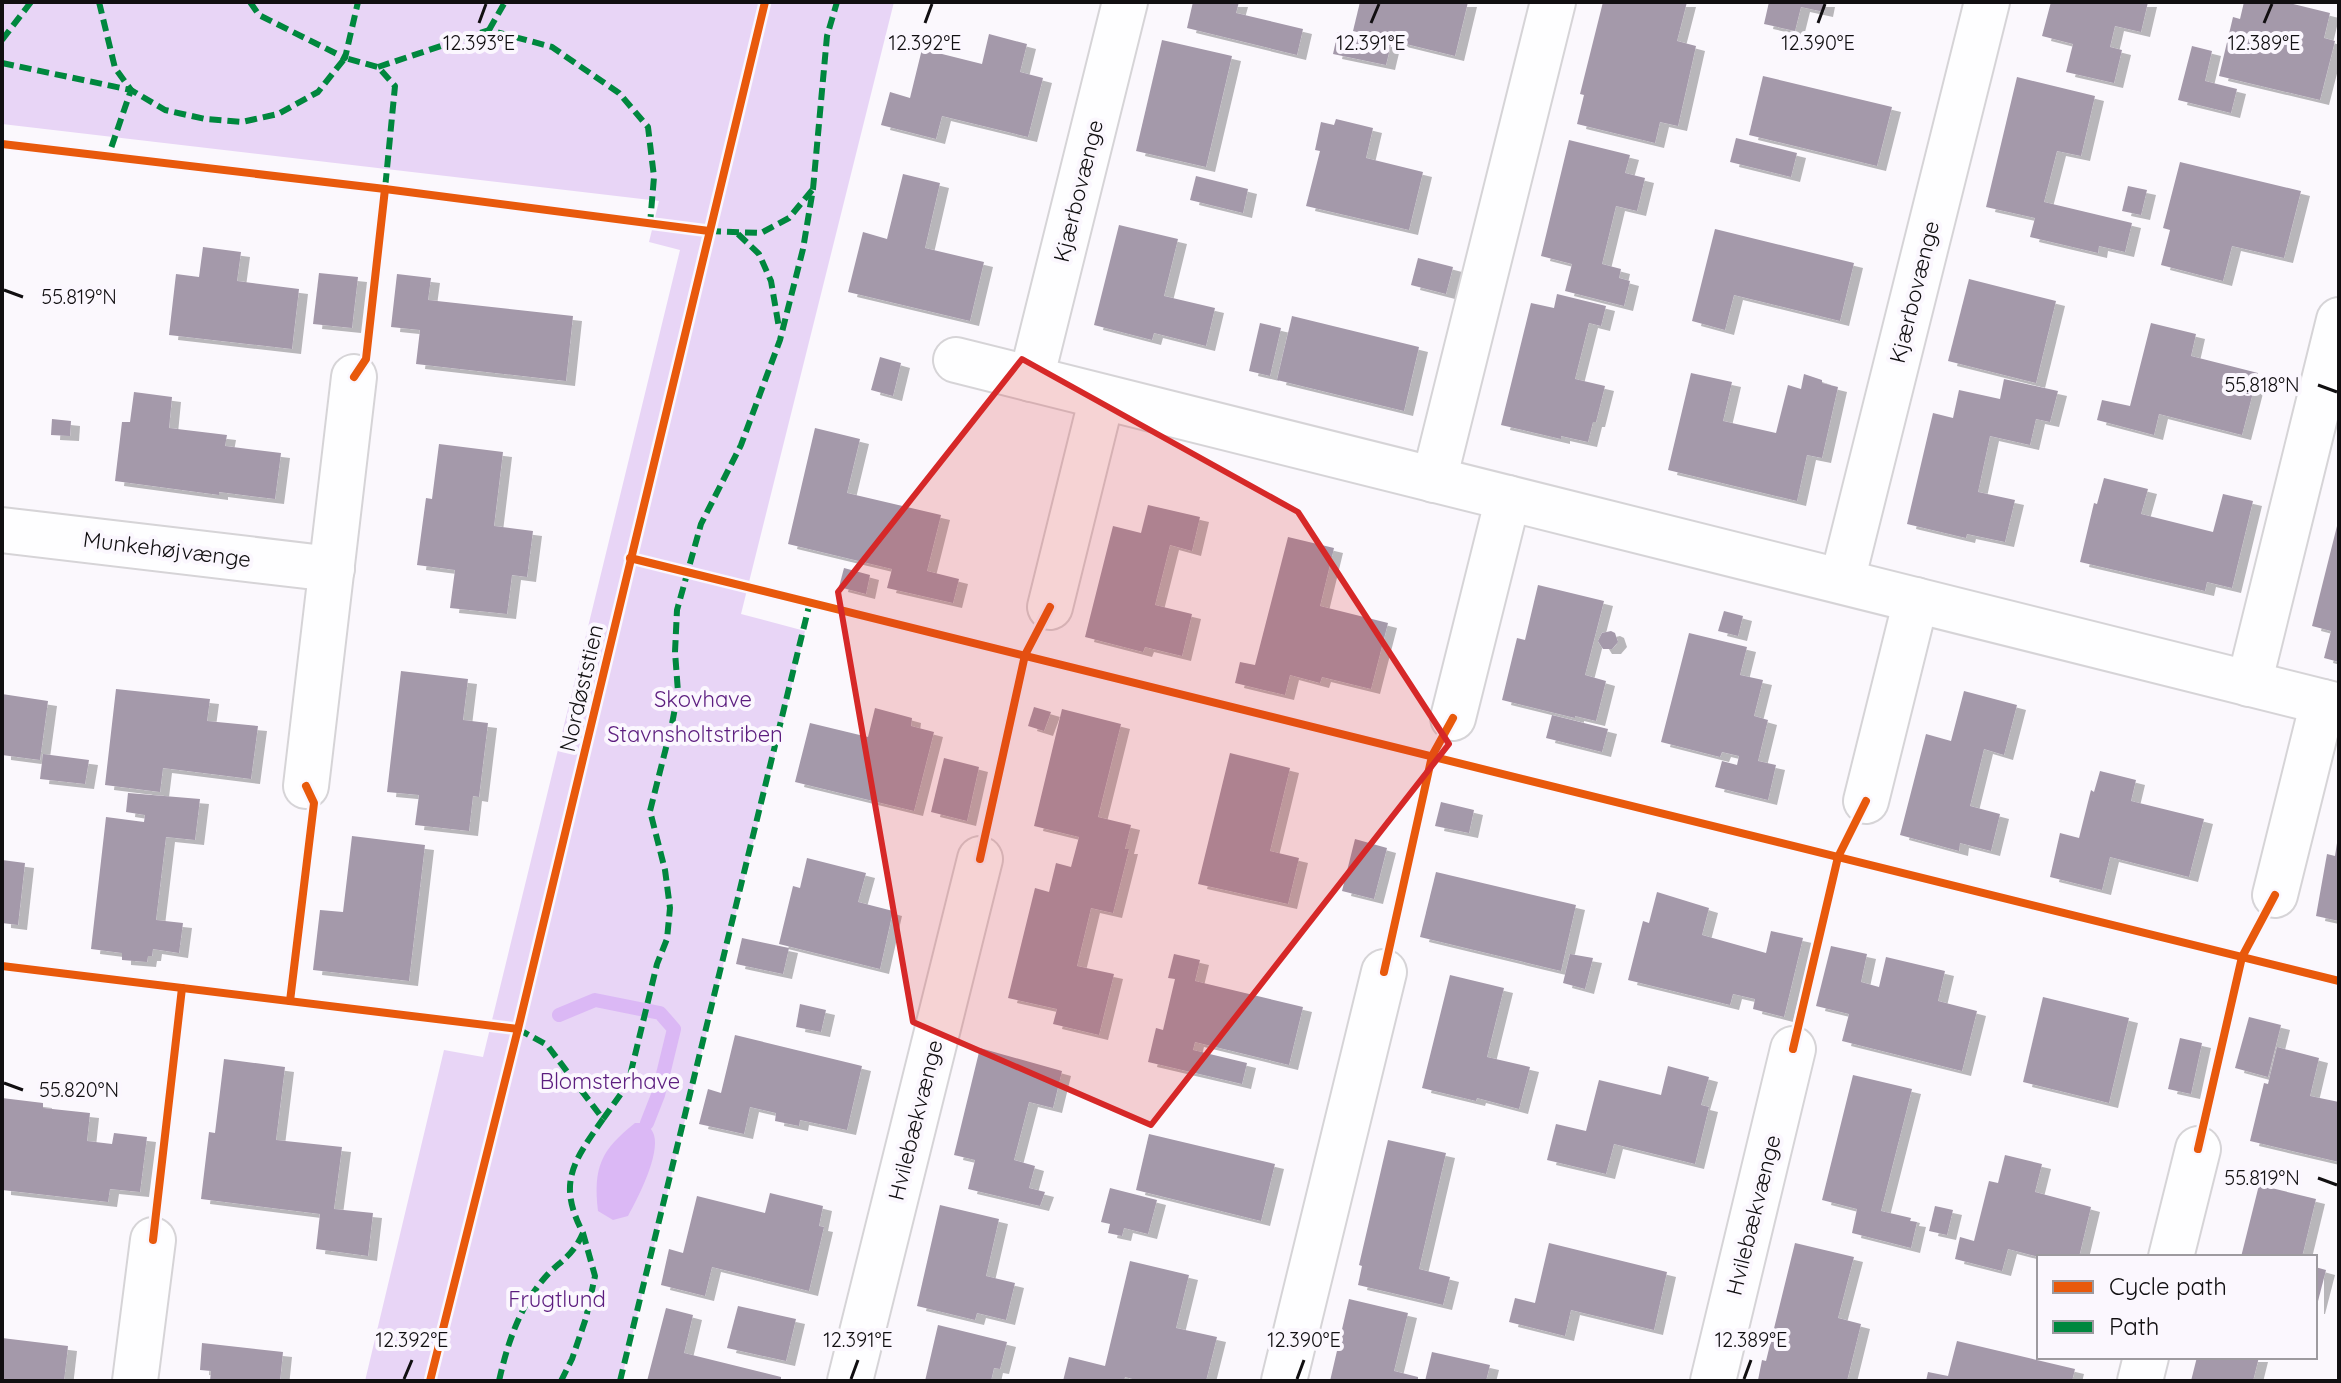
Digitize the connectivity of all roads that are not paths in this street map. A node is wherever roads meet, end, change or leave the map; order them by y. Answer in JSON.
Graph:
{"nodes":[{"id":1,"x":1125,"y":2,"type":"edge"},
{"id":2,"x":1553,"y":2,"type":"edge"},
{"id":3,"x":1987,"y":2,"type":"edge"},
{"id":4,"x":2339,"y":320,"type":"edge"},
{"id":5,"x":956,"y":360,"type":"dead end"},
{"id":6,"x":354,"y":377,"type":"dead end"},
{"id":7,"x":1031,"y":379,"type":"junction"},
{"id":8,"x":1102,"y":397,"type":"junction"},
{"id":9,"x":1434,"y":480,"type":"junction"},
{"id":10,"x":1508,"y":498,"type":"junction"},
{"id":11,"x":2,"y":530,"type":"edge"},
{"id":12,"x":332,"y":569,"type":"junction"},
{"id":13,"x":1842,"y":581,"type":"junction"},
{"id":14,"x":1916,"y":600,"type":"junction"},
{"id":15,"x":1050,"y":607,"type":"dead end"},
{"id":16,"x":2249,"y":684,"type":"junction"},
{"id":17,"x":2331,"y":704,"type":"edge"},
{"id":18,"x":1453,"y":718,"type":"dead end"},
{"id":19,"x":306,"y":786,"type":"dead end"},
{"id":20,"x":1866,"y":801,"type":"dead end"},
{"id":21,"x":980,"y":859,"type":"dead end"},
{"id":22,"x":2275,"y":895,"type":"dead end"},
{"id":23,"x":1384,"y":972,"type":"dead end"},
{"id":24,"x":1793,"y":1049,"type":"dead end"},
{"id":25,"x":2198,"y":1149,"type":"dead end"},
{"id":26,"x":153,"y":1240,"type":"dead end"},
{"id":27,"x":2172,"y":1255,"type":"edge"},
{"id":28,"x":2146,"y":1359,"type":"edge"},
{"id":29,"x":135,"y":1381,"type":"edge"},
{"id":30,"x":850,"y":1381,"type":"edge"},
{"id":31,"x":1284,"y":1381,"type":"edge"},
{"id":32,"x":1713,"y":1381,"type":"edge"},
{"id":33,"x":2140,"y":1381,"type":"edge"}],
"edges":[{"from":1,"to":7,"type":"street","name":"Kjærbovænge"},
{"from":2,"to":9,"type":"street"},
{"from":3,"to":13,"type":"street","name":"Kjærbovænge"},
{"from":4,"to":16,"type":"street"},
{"from":5,"to":7,"type":"street"},
{"from":6,"to":12,"type":"street"},
{"from":7,"to":8,"type":"street"},
{"from":8,"to":9,"type":"street"},
{"from":8,"to":15,"type":"street"},
{"from":9,"to":10,"type":"street"},
{"from":10,"to":13,"type":"street"},
{"from":10,"to":18,"type":"street"},
{"from":11,"to":12,"type":"street","name":"Munkehøjvænge"},
{"from":12,"to":19,"type":"street"},
{"from":13,"to":14,"type":"street"},
{"from":14,"to":16,"type":"street"},
{"from":14,"to":20,"type":"street"},
{"from":16,"to":17,"type":"street"},
{"from":17,"to":22,"type":"street"},
{"from":21,"to":30,"type":"street","name":"Hvilebækvænge"},
{"from":23,"to":31,"type":"street"},
{"from":24,"to":32,"type":"street","name":"Hvilebækvænge"},
{"from":25,"to":27,"type":"street"},
{"from":26,"to":29,"type":"street"},
{"from":28,"to":33,"type":"street"}]}
